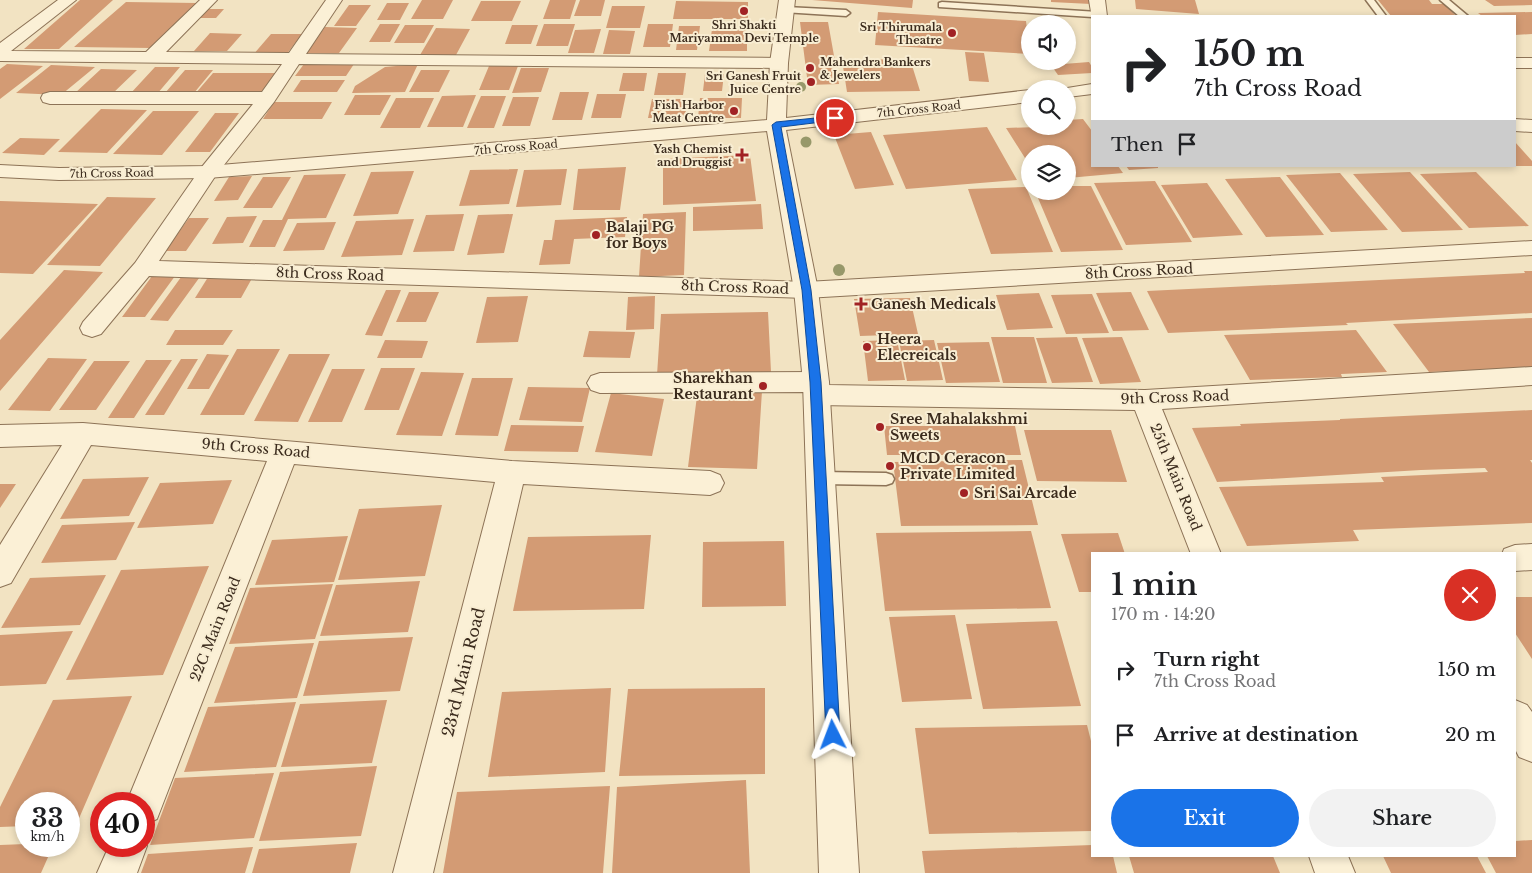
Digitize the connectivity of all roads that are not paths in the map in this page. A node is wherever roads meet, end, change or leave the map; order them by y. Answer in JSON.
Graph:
{"nodes":[{"id":1,"x":68,"y":0,"type":"edge"},
{"id":2,"x":209,"y":0,"type":"edge"},
{"id":3,"x":334,"y":0,"type":"edge"},
{"id":4,"x":1370,"y":0,"type":"edge"},
{"id":5,"x":1444,"y":0,"type":"edge"},
{"id":6,"x":786,"y":5,"type":"edge"},
{"id":7,"x":942,"y":5,"type":"dead end"},
{"id":8,"x":1098,"y":10,"type":"edge"},
{"id":9,"x":846,"y":14,"type":"dead end"},
{"id":10,"x":1381,"y":15,"type":"edge"},
{"id":11,"x":1463,"y":15,"type":"edge"},
{"id":12,"x":0,"y":51,"type":"edge"},
{"id":13,"x":0,"y":56,"type":"edge"},
{"id":14,"x":151,"y":57,"type":"junction"},
{"id":15,"x":296,"y":58,"type":"junction"},
{"id":16,"x":779,"y":63,"type":"junction"},
{"id":17,"x":1516,"y":63,"type":"edge"},
{"id":18,"x":1532,"y":63,"type":"edge"},
{"id":19,"x":1091,"y":89,"type":"edge"},
{"id":20,"x":1076,"y":91,"type":"edge"},
{"id":21,"x":1021,"y":97,"type":"edge"},
{"id":22,"x":50,"y":98,"type":"dead end"},
{"id":23,"x":267,"y":98,"type":"junction"},
{"id":24,"x":776,"y":125,"type":"junction"},
{"id":25,"x":1516,"y":125,"type":"edge"},
{"id":26,"x":1532,"y":126,"type":"edge"},
{"id":27,"x":0,"y":171,"type":"edge"},
{"id":28,"x":208,"y":172,"type":"junction"},
{"id":29,"x":1532,"y":248,"type":"edge"},
{"id":30,"x":143,"y":268,"type":"junction"},
{"id":31,"x":806,"y":290,"type":"junction"},
{"id":32,"x":92,"y":328,"type":"dead end"},
{"id":33,"x":1532,"y":376,"type":"edge"},
{"id":34,"x":600,"y":383,"type":"dead end"},
{"id":35,"x":816,"y":388,"type":"junction"},
{"id":36,"x":1145,"y":400,"type":"junction"},
{"id":37,"x":83,"y":434,"type":"junction"},
{"id":38,"x":0,"y":436,"type":"edge"},
{"id":39,"x":285,"y":451,"type":"junction"},
{"id":40,"x":512,"y":472,"type":"junction"},
{"id":41,"x":821,"y":478,"type":"junction"},
{"id":42,"x":886,"y":479,"type":"dead end"},
{"id":43,"x":710,"y":483,"type":"dead end"},
{"id":44,"x":1205,"y":552,"type":"edge"},
{"id":45,"x":1532,"y":557,"type":"edge"},
{"id":46,"x":1516,"y":558,"type":"edge"},
{"id":47,"x":0,"y":573,"type":"edge"},
{"id":48,"x":1516,"y":719,"type":"edge"},
{"id":49,"x":1532,"y":744,"type":"edge"},
{"id":50,"x":150,"y":792,"type":"edge"},
{"id":51,"x":124,"y":857,"type":"edge"},
{"id":52,"x":1328,"y":857,"type":"edge"},
{"id":53,"x":117,"y":873,"type":"edge"},
{"id":54,"x":413,"y":873,"type":"edge"},
{"id":55,"x":839,"y":873,"type":"edge"},
{"id":56,"x":1335,"y":873,"type":"edge"}],
"edges":[{"from":1,"to":12,"type":"street"},
{"from":2,"to":14,"type":"street"},
{"from":3,"to":15,"type":"street"},
{"from":4,"to":10,"type":"lane"},
{"from":5,"to":11,"type":"lane"},
{"from":6,"to":9,"type":"lane"},
{"from":6,"to":16,"type":"street"},
{"from":7,"to":8,"type":"lane"},
{"from":13,"to":14,"type":"street"},
{"from":14,"to":15,"type":"street"},
{"from":15,"to":16,"type":"street"},
{"from":15,"to":23,"type":"street"},
{"from":16,"to":24,"type":"street"},
{"from":17,"to":18,"type":"street"},
{"from":19,"to":20,"type":"street"},
{"from":21,"to":24,"type":"street","name":"7th Cross Road"},
{"from":22,"to":23,"type":"street"},
{"from":23,"to":28,"type":"street"},
{"from":24,"to":28,"type":"street","name":"7th Cross Road"},
{"from":24,"to":31,"type":"street"},
{"from":25,"to":26,"type":"street"},
{"from":27,"to":28,"type":"street","name":"7th Cross Road"},
{"from":28,"to":30,"type":"street"},
{"from":29,"to":31,"type":"street","name":"8th Cross Road"},
{"from":30,"to":31,"type":"street","name":"8th Cross Road"},
{"from":30,"to":32,"type":"street"},
{"from":31,"to":35,"type":"street"},
{"from":33,"to":36,"type":"street","name":"9th Cross Road"},
{"from":34,"to":35,"type":"street","name":"9th Cross Road"},
{"from":35,"to":36,"type":"street","name":"9th Cross Road"},
{"from":35,"to":41,"type":"street"},
{"from":36,"to":44,"type":"street","name":"25th Main Road"},
{"from":37,"to":38,"type":"street","name":"9th Cross Road"},
{"from":37,"to":39,"type":"street","name":"9th Cross Road"},
{"from":37,"to":47,"type":"street"},
{"from":39,"to":40,"type":"street","name":"9th Cross Road"},
{"from":39,"to":50,"type":"street","name":"22C Main Road"},
{"from":40,"to":43,"type":"street","name":"9th Cross Road"},
{"from":40,"to":54,"type":"street","name":"23rd Main Road"},
{"from":41,"to":42,"type":"lane"},
{"from":41,"to":55,"type":"street"},
{"from":45,"to":46,"type":"street"},
{"from":48,"to":49,"type":"street"},
{"from":51,"to":53,"type":"street"},
{"from":52,"to":56,"type":"street"}]}
